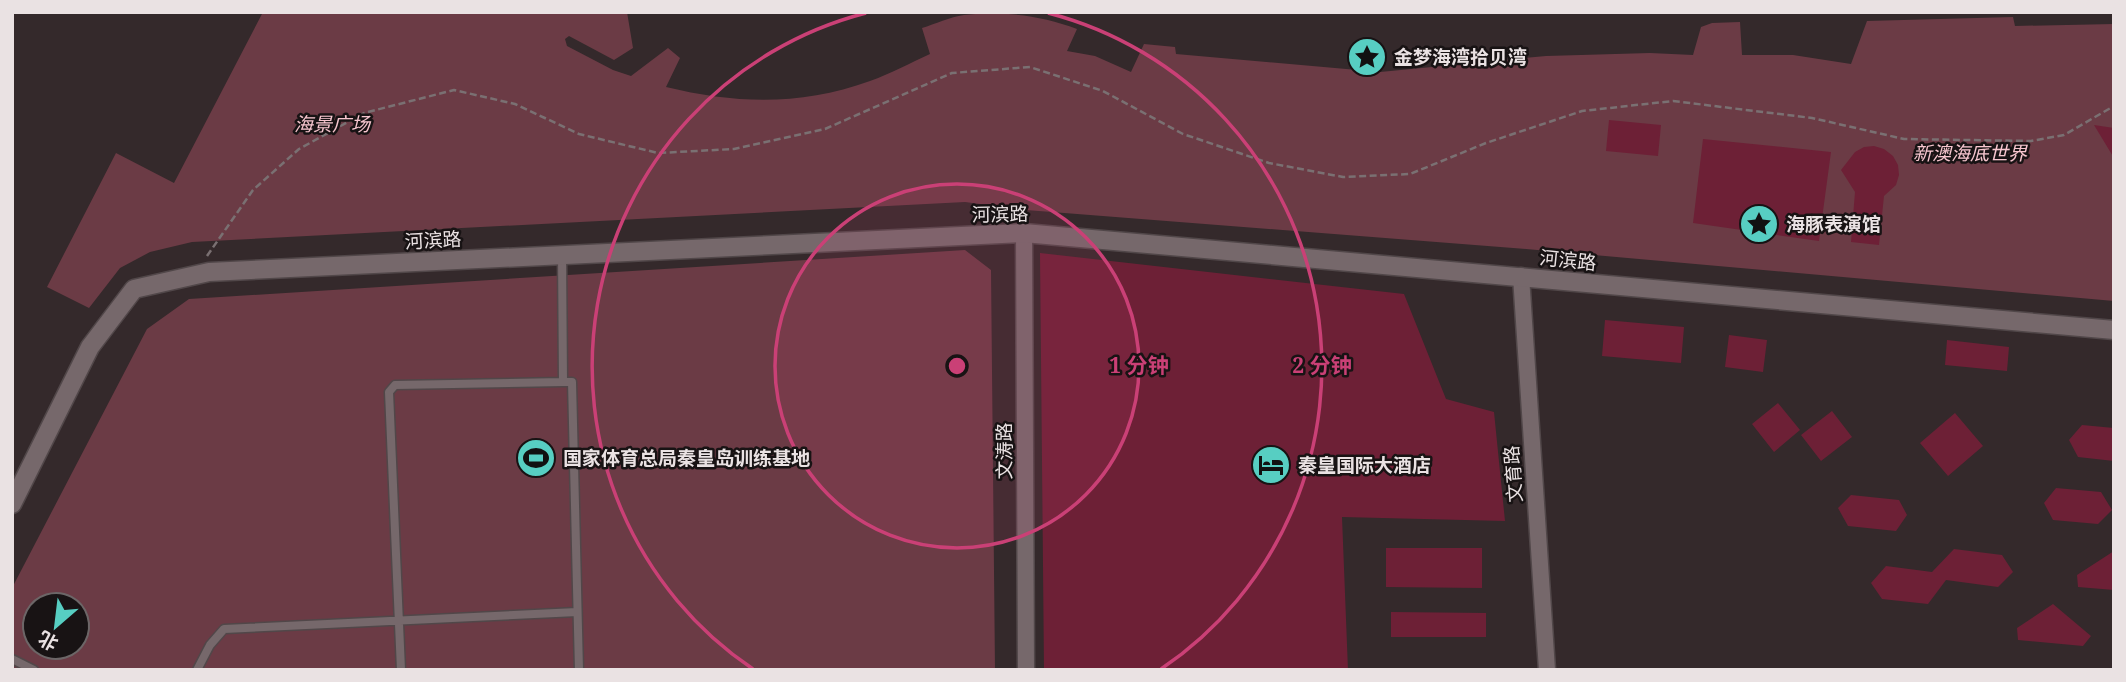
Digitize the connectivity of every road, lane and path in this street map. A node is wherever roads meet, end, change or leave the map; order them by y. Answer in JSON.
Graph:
{"nodes":[{"id":1,"x":2114,"y":106,"type":"edge"},
{"id":2,"x":1024,"y":233,"type":"junction"},
{"id":3,"x":562,"y":255,"type":"junction"},
{"id":4,"x":193,"y":276,"type":"junction"},
{"id":5,"x":1521,"y":276,"type":"junction"},
{"id":6,"x":2114,"y":330,"type":"edge"},
{"id":7,"x":563,"y":382,"type":"junction"},
{"id":8,"x":12,"y":504,"type":"edge"},
{"id":9,"x":577,"y":612,"type":"junction"},
{"id":10,"x":400,"y":620,"type":"junction"},
{"id":11,"x":12,"y":659,"type":"edge"},
{"id":12,"x":34,"y":670,"type":"edge"},
{"id":13,"x":197,"y":670,"type":"edge"},
{"id":14,"x":401,"y":670,"type":"edge"},
{"id":15,"x":579,"y":670,"type":"edge"},
{"id":16,"x":1026,"y":670,"type":"edge"},
{"id":17,"x":1547,"y":670,"type":"edge"}],
"edges":[{"from":1,"to":4,"type":"path"},
{"from":2,"to":3,"type":"street","name":"河滨路"},
{"from":2,"to":5,"type":"street","name":"河滨路"},
{"from":2,"to":16,"type":"street","name":"文涛路"},
{"from":3,"to":4,"type":"street","name":"河滨路"},
{"from":3,"to":7,"type":"lane"},
{"from":4,"to":8,"type":"street","name":"河滨路"},
{"from":5,"to":6,"type":"street","name":"河滨路"},
{"from":5,"to":17,"type":"street","name":"文育路"},
{"from":7,"to":9,"type":"lane"},
{"from":7,"to":10,"type":"lane"},
{"from":9,"to":10,"type":"lane"},
{"from":9,"to":15,"type":"lane"},
{"from":10,"to":13,"type":"lane"},
{"from":10,"to":14,"type":"lane"},
{"from":11,"to":12,"type":"lane"}]}
